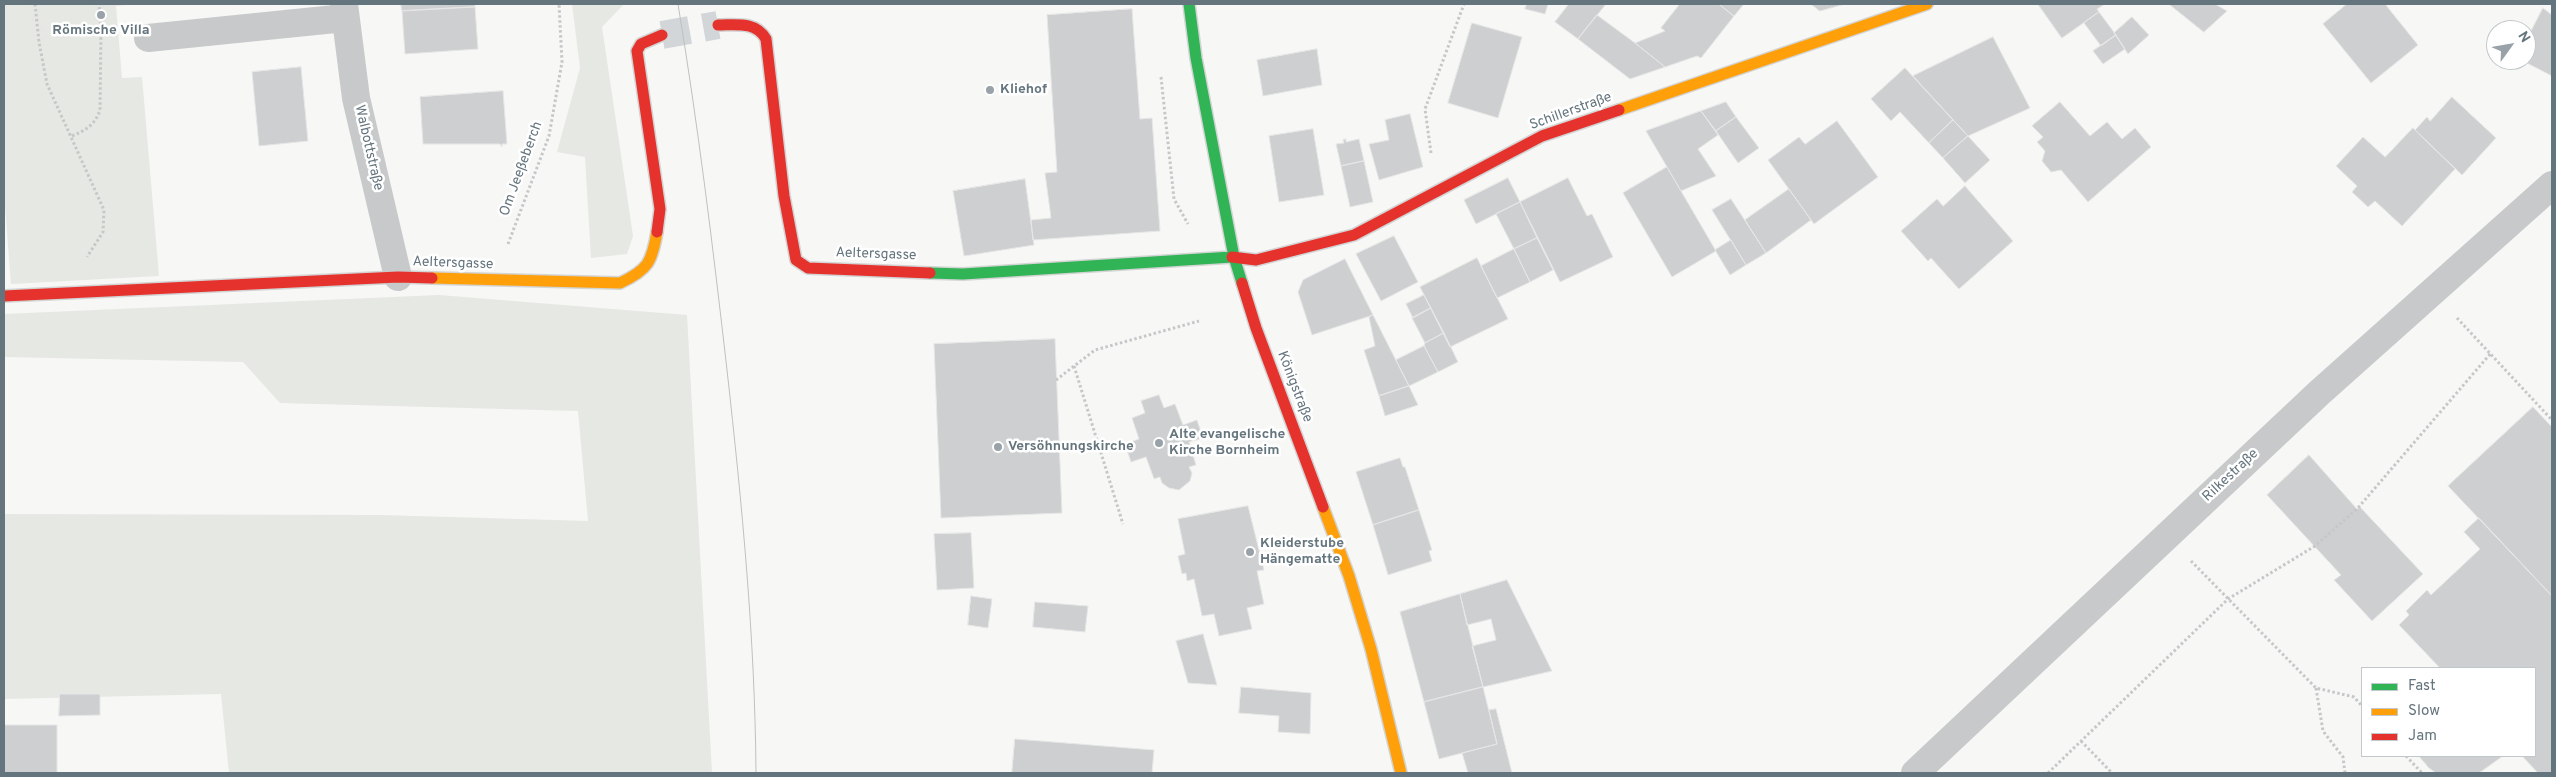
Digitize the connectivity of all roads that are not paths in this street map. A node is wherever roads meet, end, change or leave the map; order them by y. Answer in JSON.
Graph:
{"nodes":[{"id":1,"x":1189,"y":4,"type":"edge"},
{"id":2,"x":1927,"y":4,"type":"edge"},
{"id":3,"x":345,"y":11,"type":"edge"},
{"id":4,"x":718,"y":25,"type":"tunnel mouth"},
{"id":5,"x":662,"y":35,"type":"tunnel mouth"},
{"id":6,"x":148,"y":38,"type":"dead end"},
{"id":7,"x":2552,"y":185,"type":"edge"},
{"id":8,"x":1234,"y":257,"type":"junction"},
{"id":9,"x":398,"y":277,"type":"junction"},
{"id":10,"x":4,"y":296,"type":"edge"},
{"id":11,"x":1400,"y":773,"type":"edge"},
{"id":12,"x":1916,"y":773,"type":"edge"}],
"edges":[{"from":1,"to":8,"type":"street","name":"Königstraße"},
{"from":2,"to":8,"type":"street","name":"Schillerstraße"},
{"from":3,"to":6,"type":"street","name":"Walbottstraße"},
{"from":3,"to":9,"type":"street","name":"Walbottstraße"},
{"from":4,"to":8,"type":"street","name":"Aeltersgasse"},
{"from":5,"to":9,"type":"street","name":"Aeltersgasse"},
{"from":7,"to":12,"type":"street","name":"Rilkestraße"},
{"from":8,"to":11,"type":"street","name":"Königstraße"},
{"from":9,"to":10,"type":"street","name":"Aeltersgasse"}]}
